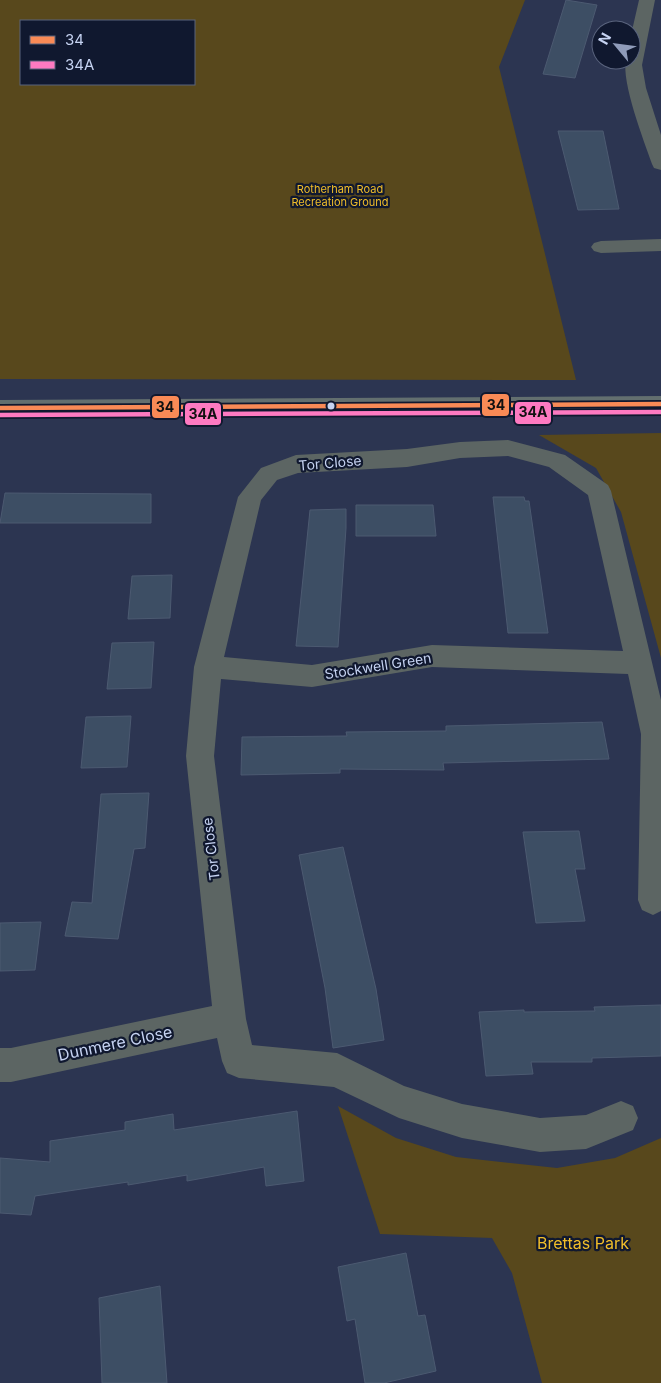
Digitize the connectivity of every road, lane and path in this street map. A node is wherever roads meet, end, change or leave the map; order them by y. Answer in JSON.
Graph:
{"nodes":[{"id":1,"x":647,"y":0,"type":"edge"},
{"id":2,"x":661,"y":164,"type":"edge"},
{"id":3,"x":661,"y":245,"type":"edge"},
{"id":4,"x":601,"y":247,"type":"dead end"},
{"id":5,"x":661,"y":404,"type":"edge"},
{"id":6,"x":0,"y":408,"type":"edge"},
{"id":7,"x":638,"y":663,"type":"junction"},
{"id":8,"x":208,"y":667,"type":"junction"},
{"id":9,"x":653,"y":900,"type":"dead end"},
{"id":10,"x":230,"y":1019,"type":"junction"},
{"id":11,"x":0,"y":1065,"type":"edge"},
{"id":12,"x":621,"y":1118,"type":"dead end"}],
"edges":[{"from":1,"to":2,"type":"street"},
{"from":3,"to":4,"type":"street"},
{"from":5,"to":6,"type":"main road"},
{"from":7,"to":8,"type":"street","name":"Stockwell Green"},
{"from":7,"to":8,"type":"street","name":"Tor Close"},
{"from":7,"to":9,"type":"street","name":"Tor Close"},
{"from":8,"to":10,"type":"street","name":"Tor Close"},
{"from":10,"to":11,"type":"street","name":"Dunmere Close"},
{"from":10,"to":12,"type":"street","name":"Tor Close"}]}
